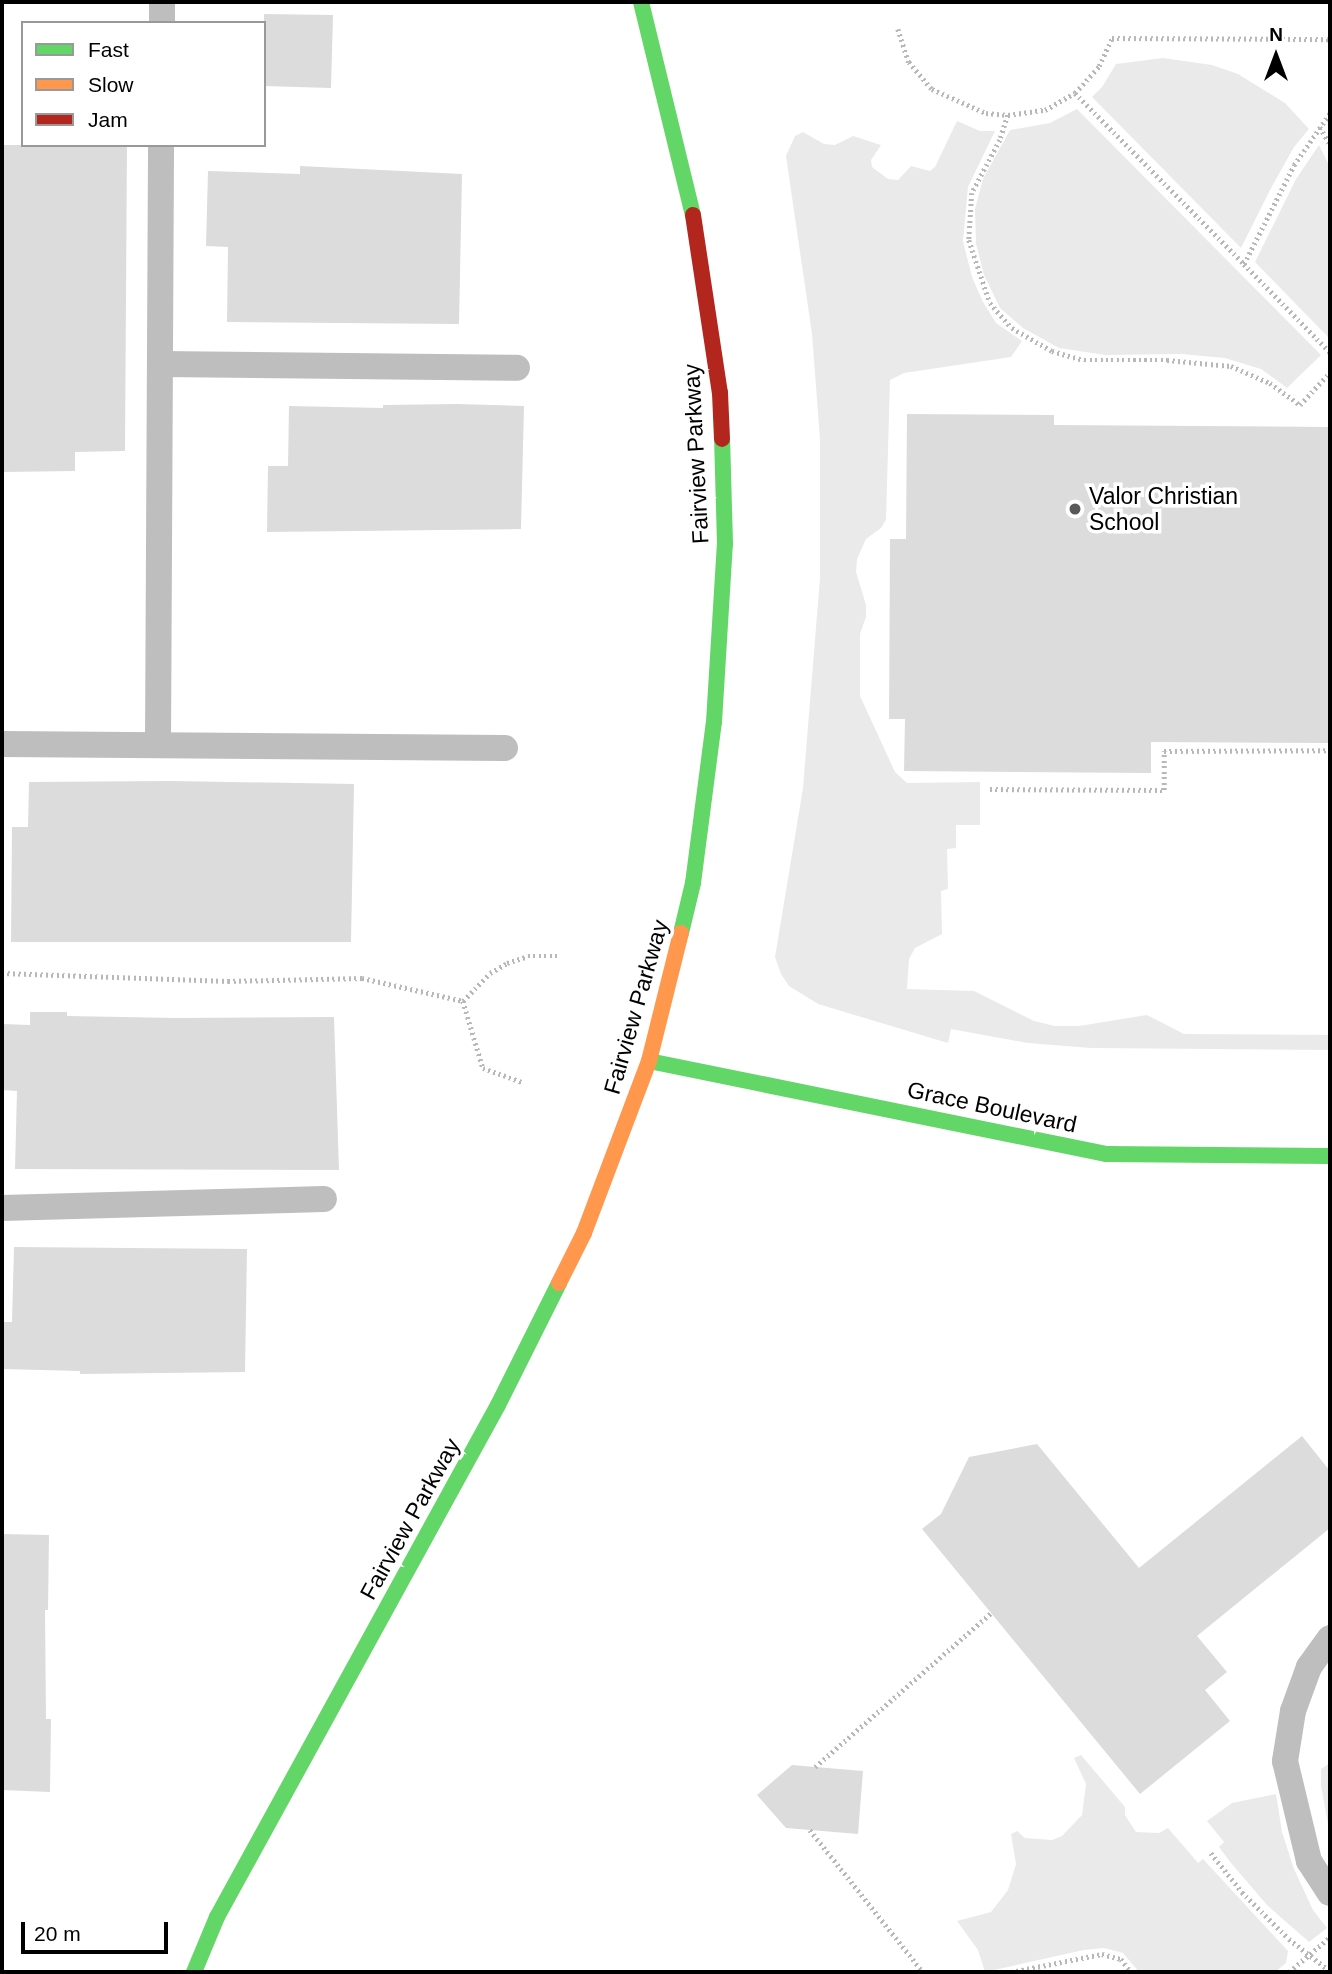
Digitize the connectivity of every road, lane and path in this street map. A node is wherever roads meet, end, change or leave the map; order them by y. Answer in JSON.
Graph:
{"nodes":[{"id":1,"x":162,"y":2,"type":"edge"},
{"id":2,"x":641,"y":2,"type":"edge"},
{"id":3,"x":162,"y":21,"type":"edge"},
{"id":4,"x":898,"y":29,"type":"dead end"},
{"id":5,"x":1330,"y":39,"type":"edge"},
{"id":6,"x":1075,"y":93,"type":"junction"},
{"id":7,"x":1330,"y":113,"type":"edge"},
{"id":8,"x":1007,"y":115,"type":"junction"},
{"id":9,"x":1320,"y":127,"type":"junction"},
{"id":10,"x":1330,"y":144,"type":"edge"},
{"id":11,"x":161,"y":147,"type":"edge"},
{"id":12,"x":1244,"y":264,"type":"junction"},
{"id":13,"x":1330,"y":352,"type":"edge"},
{"id":14,"x":160,"y":364,"type":"junction"},
{"id":15,"x":517,"y":368,"type":"dead end"},
{"id":16,"x":1330,"y":372,"type":"edge"},
{"id":17,"x":2,"y":744,"type":"edge"},
{"id":18,"x":159,"y":745,"type":"junction"},
{"id":19,"x":505,"y":748,"type":"dead end"},
{"id":20,"x":1330,"y":750,"type":"edge"},
{"id":21,"x":990,"y":789,"type":"dead end"},
{"id":22,"x":557,"y":956,"type":"dead end"},
{"id":23,"x":2,"y":973,"type":"edge"},
{"id":24,"x":463,"y":1001,"type":"junction"},
{"id":25,"x":649,"y":1061,"type":"junction"},
{"id":26,"x":522,"y":1082,"type":"dead end"},
{"id":27,"x":1330,"y":1156,"type":"edge"},
{"id":28,"x":324,"y":1199,"type":"dead end"},
{"id":29,"x":2,"y":1208,"type":"edge"},
{"id":30,"x":990,"y":1613,"type":"dead end"},
{"id":31,"x":1330,"y":1638,"type":"edge"},
{"id":32,"x":815,"y":1767,"type":"dead end"},
{"id":33,"x":810,"y":1830,"type":"dead end"},
{"id":34,"x":1211,"y":1853,"type":"dead end"},
{"id":35,"x":1330,"y":1893,"type":"edge"},
{"id":36,"x":1330,"y":1937,"type":"edge"},
{"id":37,"x":1308,"y":1956,"type":"junction"},
{"id":38,"x":194,"y":1972,"type":"edge"},
{"id":39,"x":923,"y":1972,"type":"edge"},
{"id":40,"x":1011,"y":1972,"type":"edge"},
{"id":41,"x":1131,"y":1972,"type":"edge"},
{"id":42,"x":1289,"y":1972,"type":"edge"},
{"id":43,"x":1330,"y":1972,"type":"edge"}],
"edges":[{"from":1,"to":3,"type":"lane"},
{"from":2,"to":25,"type":"main road","name":"Fairview Parkway"},
{"from":4,"to":8,"type":"path"},
{"from":5,"to":6,"type":"path"},
{"from":6,"to":8,"type":"path"},
{"from":6,"to":12,"type":"path"},
{"from":7,"to":9,"type":"path"},
{"from":8,"to":16,"type":"path"},
{"from":9,"to":10,"type":"path"},
{"from":9,"to":12,"type":"path"},
{"from":11,"to":14,"type":"lane"},
{"from":12,"to":13,"type":"path"},
{"from":14,"to":15,"type":"lane"},
{"from":14,"to":18,"type":"lane"},
{"from":17,"to":18,"type":"lane"},
{"from":18,"to":19,"type":"lane"},
{"from":20,"to":21,"type":"path"},
{"from":22,"to":24,"type":"path"},
{"from":23,"to":24,"type":"path"},
{"from":24,"to":26,"type":"path"},
{"from":25,"to":27,"type":"main road","name":"Grace Boulevard"},
{"from":25,"to":38,"type":"main road","name":"Fairview Parkway"},
{"from":28,"to":29,"type":"lane"},
{"from":30,"to":32,"type":"path"},
{"from":31,"to":35,"type":"lane"},
{"from":33,"to":39,"type":"path"},
{"from":34,"to":37,"type":"path"},
{"from":36,"to":37,"type":"path"},
{"from":37,"to":42,"type":"path"},
{"from":37,"to":43,"type":"path"},
{"from":40,"to":41,"type":"path"}]}
